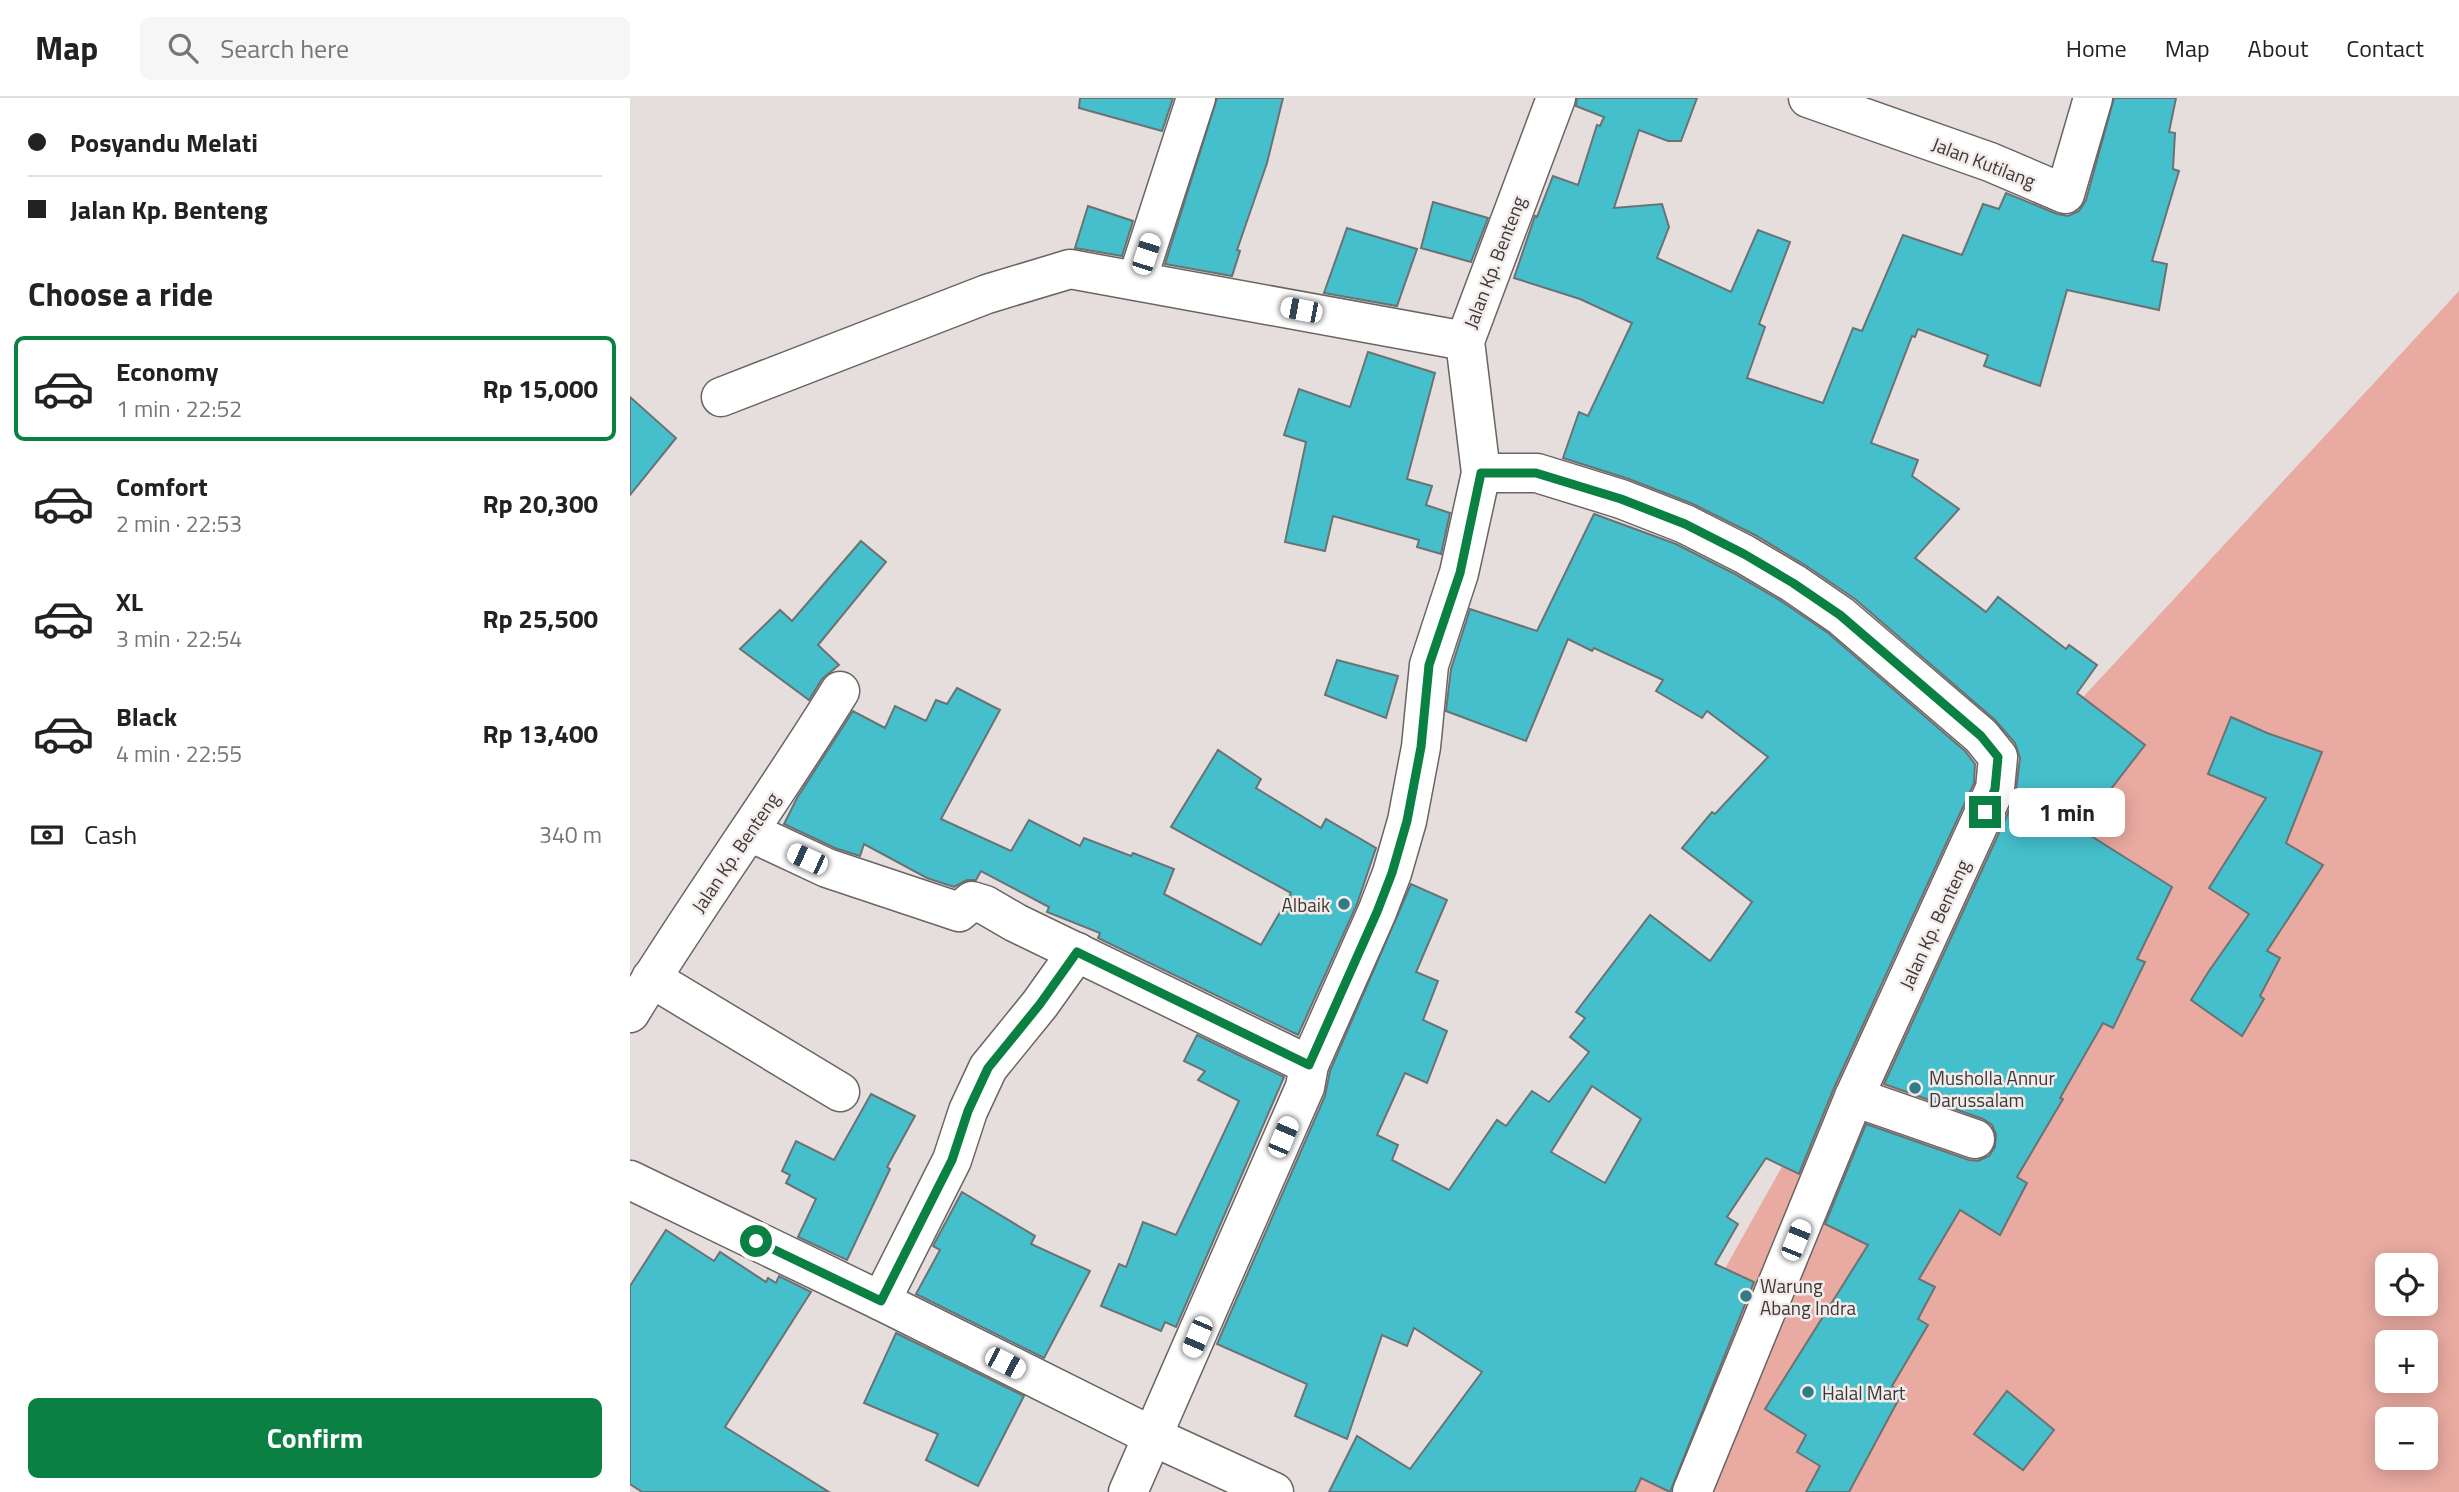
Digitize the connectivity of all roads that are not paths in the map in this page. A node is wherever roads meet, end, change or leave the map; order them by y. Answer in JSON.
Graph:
{"nodes":[{"id":1,"x":1196,"y":98,"type":"edge"},
{"id":2,"x":1556,"y":98,"type":"edge"},
{"id":3,"x":1808,"y":98,"type":"edge"},
{"id":4,"x":2093,"y":98,"type":"edge"},
{"id":5,"x":1137,"y":280,"type":"junction"},
{"id":6,"x":1465,"y":341,"type":"junction"},
{"id":7,"x":721,"y":397,"type":"dead end"},
{"id":8,"x":1481,"y":473,"type":"junction"},
{"id":9,"x":840,"y":691,"type":"dead end"},
{"id":10,"x":750,"y":832,"type":"junction"},
{"id":11,"x":1077,"y":952,"type":"junction"},
{"id":12,"x":651,"y":978,"type":"junction"},
{"id":13,"x":630,"y":1013,"type":"edge"},
{"id":14,"x":1309,"y":1065,"type":"junction"},
{"id":15,"x":841,"y":1091,"type":"dead end"},
{"id":16,"x":1854,"y":1097,"type":"junction"},
{"id":17,"x":1975,"y":1139,"type":"dead end"},
{"id":18,"x":630,"y":1180,"type":"edge"},
{"id":19,"x":881,"y":1301,"type":"junction"},
{"id":20,"x":1154,"y":1437,"type":"junction"},
{"id":21,"x":1128,"y":1492,"type":"edge"},
{"id":22,"x":1274,"y":1492,"type":"edge"},
{"id":23,"x":1692,"y":1492,"type":"edge"}],
"edges":[{"from":1,"to":5,"type":"street"},
{"from":2,"to":6,"type":"street","name":"Jalan Kp. Benteng"},
{"from":3,"to":4,"type":"street","name":"Jalan Kutilang"},
{"from":5,"to":6,"type":"street"},
{"from":5,"to":7,"type":"street"},
{"from":6,"to":8,"type":"street","name":"Jalan Kp. Benteng"},
{"from":8,"to":14,"type":"street","name":"Jalan Kp. Benteng"},
{"from":8,"to":16,"type":"street","name":"Jalan Kp. Benteng"},
{"from":9,"to":10,"type":"street","name":"Jalan Kp. Benteng"},
{"from":10,"to":11,"type":"street"},
{"from":10,"to":12,"type":"street","name":"Jalan Kp. Benteng"},
{"from":11,"to":14,"type":"street"},
{"from":11,"to":19,"type":"street"},
{"from":12,"to":13,"type":"street","name":"Jalan Kp. Benteng"},
{"from":12,"to":15,"type":"street"},
{"from":14,"to":20,"type":"street","name":"Jalan Kp. Benteng"},
{"from":16,"to":17,"type":"street"},
{"from":16,"to":23,"type":"street","name":"Jalan Kp. Benteng"},
{"from":18,"to":19,"type":"street"},
{"from":19,"to":20,"type":"street"},
{"from":20,"to":21,"type":"street","name":"Jalan Kp. Benteng"},
{"from":20,"to":22,"type":"street"}]}
